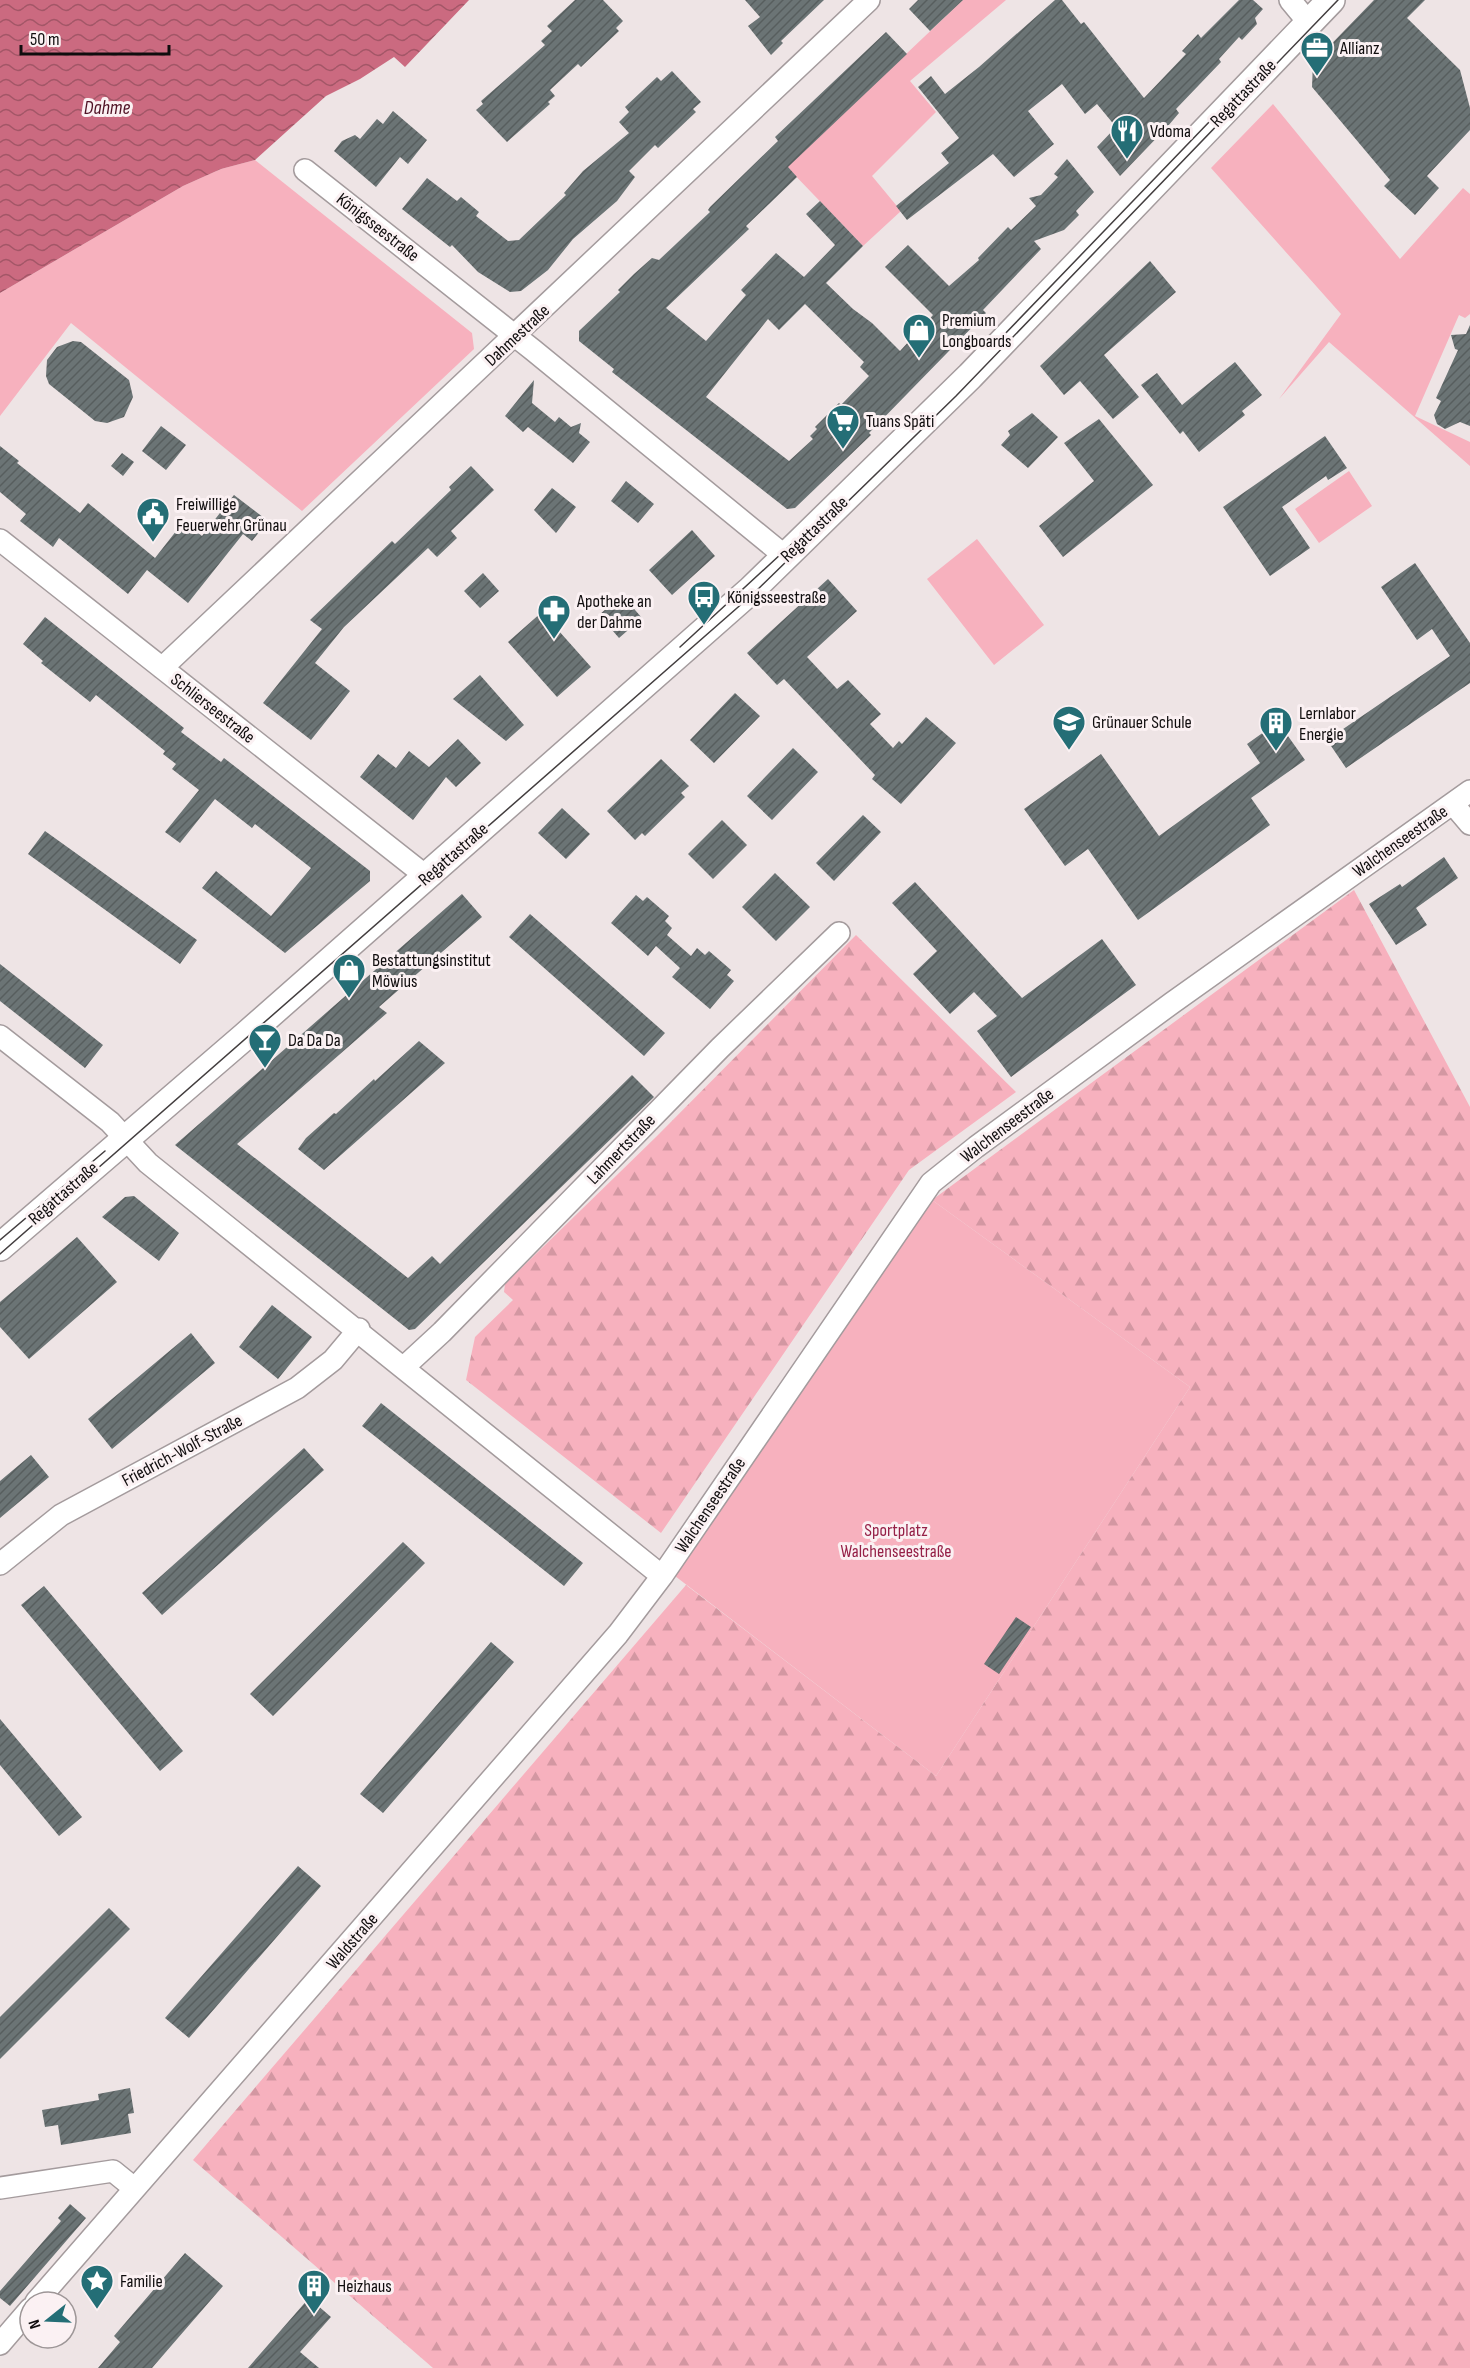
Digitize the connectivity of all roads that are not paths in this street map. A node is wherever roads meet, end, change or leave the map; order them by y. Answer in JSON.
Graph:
{"nodes":[{"id":1,"x":869,"y":0,"type":"edge"},
{"id":2,"x":1290,"y":0,"type":"edge"},
{"id":3,"x":1331,"y":0,"type":"edge"},
{"id":4,"x":1309,"y":23,"type":"junction"},
{"id":5,"x":305,"y":170,"type":"dead end"},
{"id":6,"x":516,"y":336,"type":"junction"},
{"id":7,"x":0,"y":540,"type":"edge"},
{"id":8,"x":786,"y":557,"type":"junction"},
{"id":9,"x":162,"y":668,"type":"junction"},
{"id":10,"x":1462,"y":797,"type":"edge"},
{"id":11,"x":1470,"y":824,"type":"edge"},
{"id":12,"x":427,"y":877,"type":"junction"},
{"id":13,"x":839,"y":933,"type":"dead end"},
{"id":14,"x":0,"y":1036,"type":"edge"},
{"id":15,"x":126,"y":1139,"type":"junction"},
{"id":16,"x":0,"y":1247,"type":"edge"},
{"id":17,"x":358,"y":1329,"type":"junction"},
{"id":18,"x":404,"y":1367,"type":"junction"},
{"id":19,"x":0,"y":1564,"type":"edge"},
{"id":20,"x":662,"y":1576,"type":"junction"},
{"id":21,"x":0,"y":2188,"type":"edge"},
{"id":22,"x":134,"y":2188,"type":"junction"},
{"id":23,"x":46,"y":2290,"type":"edge"},
{"id":24,"x":18,"y":2323,"type":"edge"},
{"id":25,"x":0,"y":2344,"type":"edge"}],
"edges":[{"from":1,"to":6,"type":"street","name":"Dahmestraße"},
{"from":2,"to":4,"type":"street"},
{"from":3,"to":4,"type":"main road","name":"Regattastraße"},
{"from":4,"to":8,"type":"main road","name":"Regattastraße"},
{"from":5,"to":6,"type":"street","name":"Königsseestraße"},
{"from":6,"to":8,"type":"street","name":"Königsseestraße"},
{"from":6,"to":9,"type":"street","name":"Dahmestraße"},
{"from":7,"to":9,"type":"street","name":"Schlierseestraße"},
{"from":8,"to":12,"type":"main road","name":"Regattastraße"},
{"from":9,"to":12,"type":"street","name":"Schlierseestraße"},
{"from":10,"to":11,"type":"street"},
{"from":10,"to":20,"type":"street","name":"Walchenseestraße"},
{"from":12,"to":15,"type":"main road","name":"Regattastraße"},
{"from":13,"to":18,"type":"street","name":"Lahmertstraße"},
{"from":14,"to":15,"type":"street"},
{"from":15,"to":16,"type":"main road","name":"Regattastraße"},
{"from":15,"to":17,"type":"street"},
{"from":17,"to":18,"type":"street"},
{"from":17,"to":19,"type":"street","name":"Friedrich-Wolf-Straße"},
{"from":18,"to":20,"type":"street"},
{"from":20,"to":22,"type":"street","name":"Waldstraße"},
{"from":21,"to":22,"type":"street"},
{"from":22,"to":23,"type":"street","name":"Waldstraße"},
{"from":24,"to":25,"type":"street"}]}
